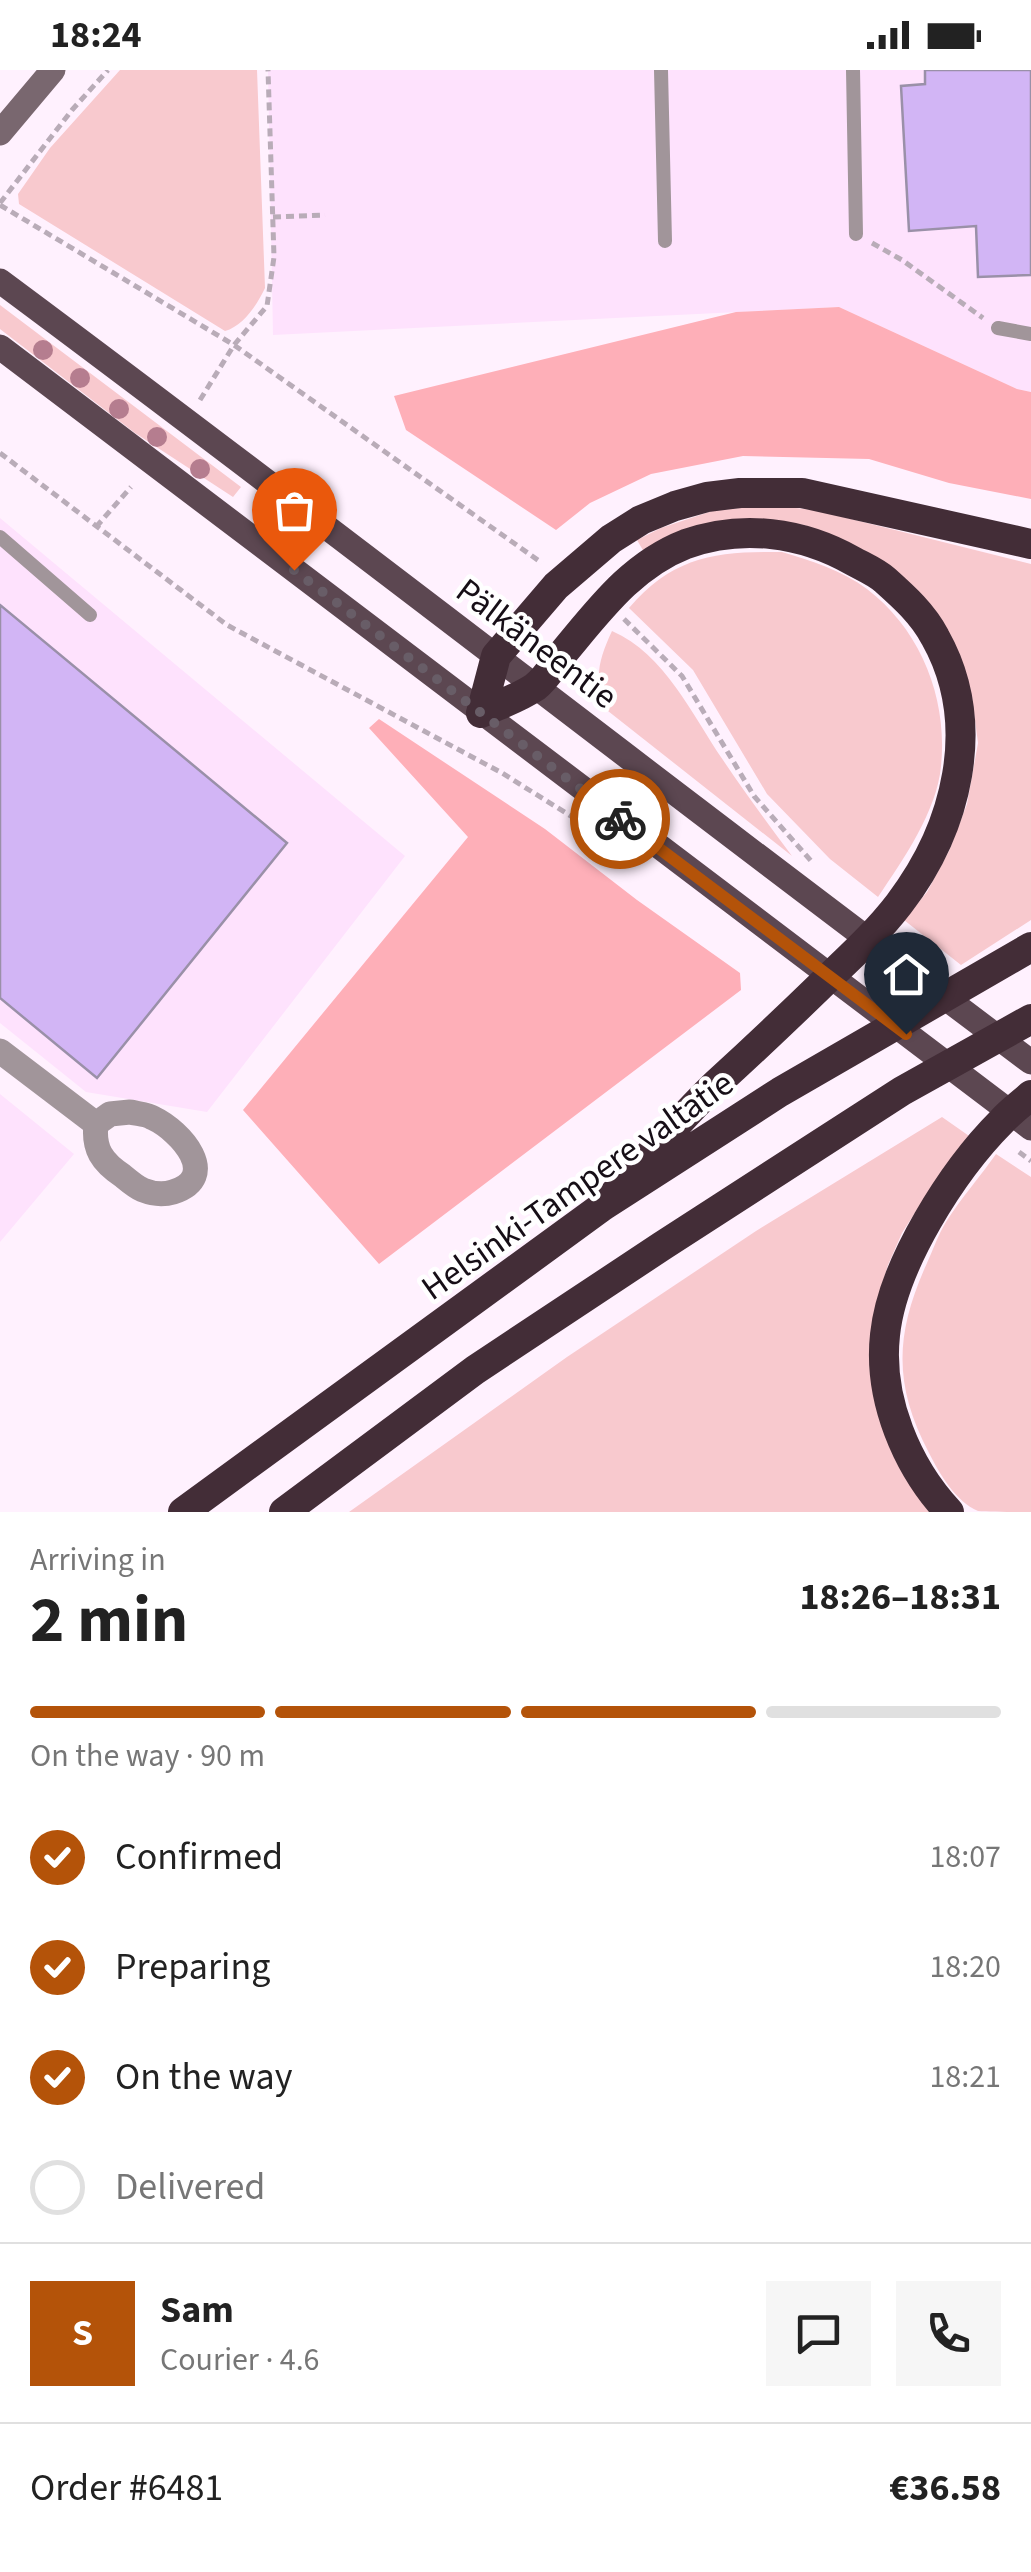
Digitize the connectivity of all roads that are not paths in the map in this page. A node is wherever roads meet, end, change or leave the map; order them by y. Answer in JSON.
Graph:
{"nodes":[{"id":1,"x":52,"y":70,"type":"edge"},
{"id":2,"x":660,"y":70,"type":"edge"},
{"id":3,"x":853,"y":70,"type":"edge"},
{"id":4,"x":0,"y":133,"type":"edge"},
{"id":5,"x":856,"y":234,"type":"road end"},
{"id":6,"x":665,"y":242,"type":"dead end"},
{"id":7,"x":0,"y":281,"type":"edge"},
{"id":8,"x":998,"y":328,"type":"road end"},
{"id":9,"x":1031,"y":334,"type":"edge"},
{"id":10,"x":0,"y":348,"type":"edge"},
{"id":11,"x":0,"y":537,"type":"edge"},
{"id":12,"x":1031,"y":544,"type":"edge"},
{"id":13,"x":90,"y":614,"type":"dead end"},
{"id":14,"x":496,"y":656,"type":"junction"},
{"id":15,"x":536,"y":686,"type":"junction"},
{"id":16,"x":480,"y":713,"type":"junction"},
{"id":17,"x":1031,"y":947,"type":"edge"},
{"id":18,"x":1031,"y":1020,"type":"edge"},
{"id":19,"x":0,"y":1051,"type":"edge"},
{"id":20,"x":1031,"y":1062,"type":"edge"},
{"id":21,"x":1031,"y":1095,"type":"edge"},
{"id":22,"x":96,"y":1124,"type":"dead end"},
{"id":23,"x":1031,"y":1128,"type":"edge"},
{"id":24,"x":604,"y":1206,"type":"junction"},
{"id":25,"x":183,"y":1512,"type":"edge"},
{"id":26,"x":284,"y":1512,"type":"edge"},
{"id":27,"x":950,"y":1512,"type":"edge"}],
"edges":[{"from":1,"to":4,"type":"main road"},
{"from":2,"to":6,"type":"lane"},
{"from":3,"to":5,"type":"lane"},
{"from":7,"to":14,"type":"main road","name":"Pälkäneentie"},
{"from":8,"to":9,"type":"lane"},
{"from":10,"to":16,"type":"main road"},
{"from":11,"to":13,"type":"lane"},
{"from":12,"to":14,"type":"highway"},
{"from":14,"to":15,"type":"main road","name":"Pälkäneentie"},
{"from":14,"to":16,"type":"highway"},
{"from":15,"to":16,"type":"highway"},
{"from":15,"to":20,"type":"main road","name":"Pälkäneentie"},
{"from":15,"to":24,"type":"highway"},
{"from":16,"to":23,"type":"main road"},
{"from":17,"to":24,"type":"highway","name":"Helsinki-Tampere valtatie"},
{"from":18,"to":26,"type":"highway"},
{"from":19,"to":22,"type":"street"},
{"from":21,"to":27,"type":"highway"},
{"from":24,"to":25,"type":"highway","name":"Helsinki-Tampere valtatie"}]}
